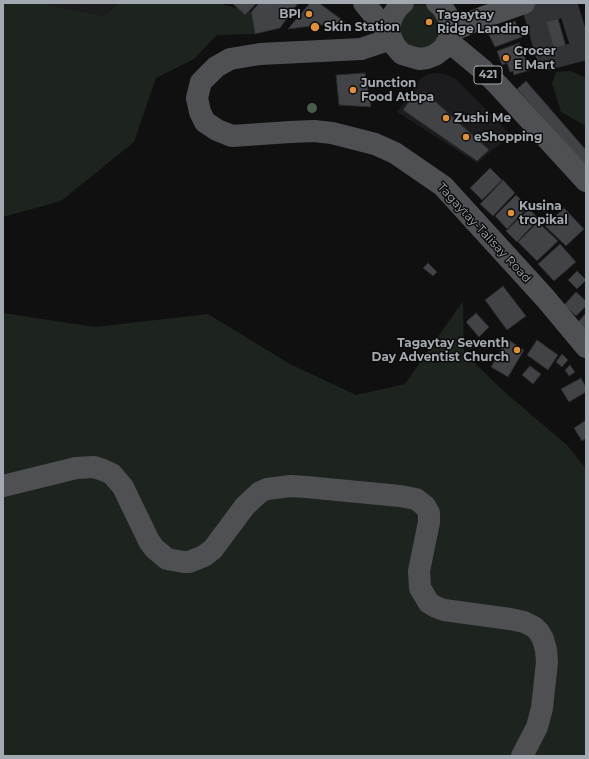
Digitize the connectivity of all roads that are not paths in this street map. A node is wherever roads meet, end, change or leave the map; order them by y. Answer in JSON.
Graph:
{"nodes":[{"id":1,"x":364,"y":3,"type":"edge"},
{"id":2,"x":403,"y":3,"type":"edge"},
{"id":3,"x":437,"y":3,"type":"edge"},
{"id":4,"x":568,"y":4,"type":"edge"},
{"id":5,"x":530,"y":7,"type":"edge"},
{"id":6,"x":390,"y":36,"type":"junction"},
{"id":7,"x":449,"y":36,"type":"junction"},
{"id":8,"x":586,"y":181,"type":"edge"},
{"id":9,"x":586,"y":347,"type":"edge"},
{"id":10,"x":3,"y":486,"type":"edge"},
{"id":11,"x":522,"y":756,"type":"edge"}],
"edges":[{"from":1,"to":6,"type":"main road"},
{"from":2,"to":6,"type":"main road"},
{"from":3,"to":7,"type":"main road"},
{"from":4,"to":5,"type":"lane"},
{"from":4,"to":5,"type":"lane"},
{"from":5,"to":7,"type":"main road"},
{"from":6,"to":7,"type":"main road"},
{"from":6,"to":9,"type":"main road","name":"Tagaytay-Talisay Road"},
{"from":7,"to":8,"type":"main road","number":"421"},
{"from":10,"to":11,"type":"main road"}]}
